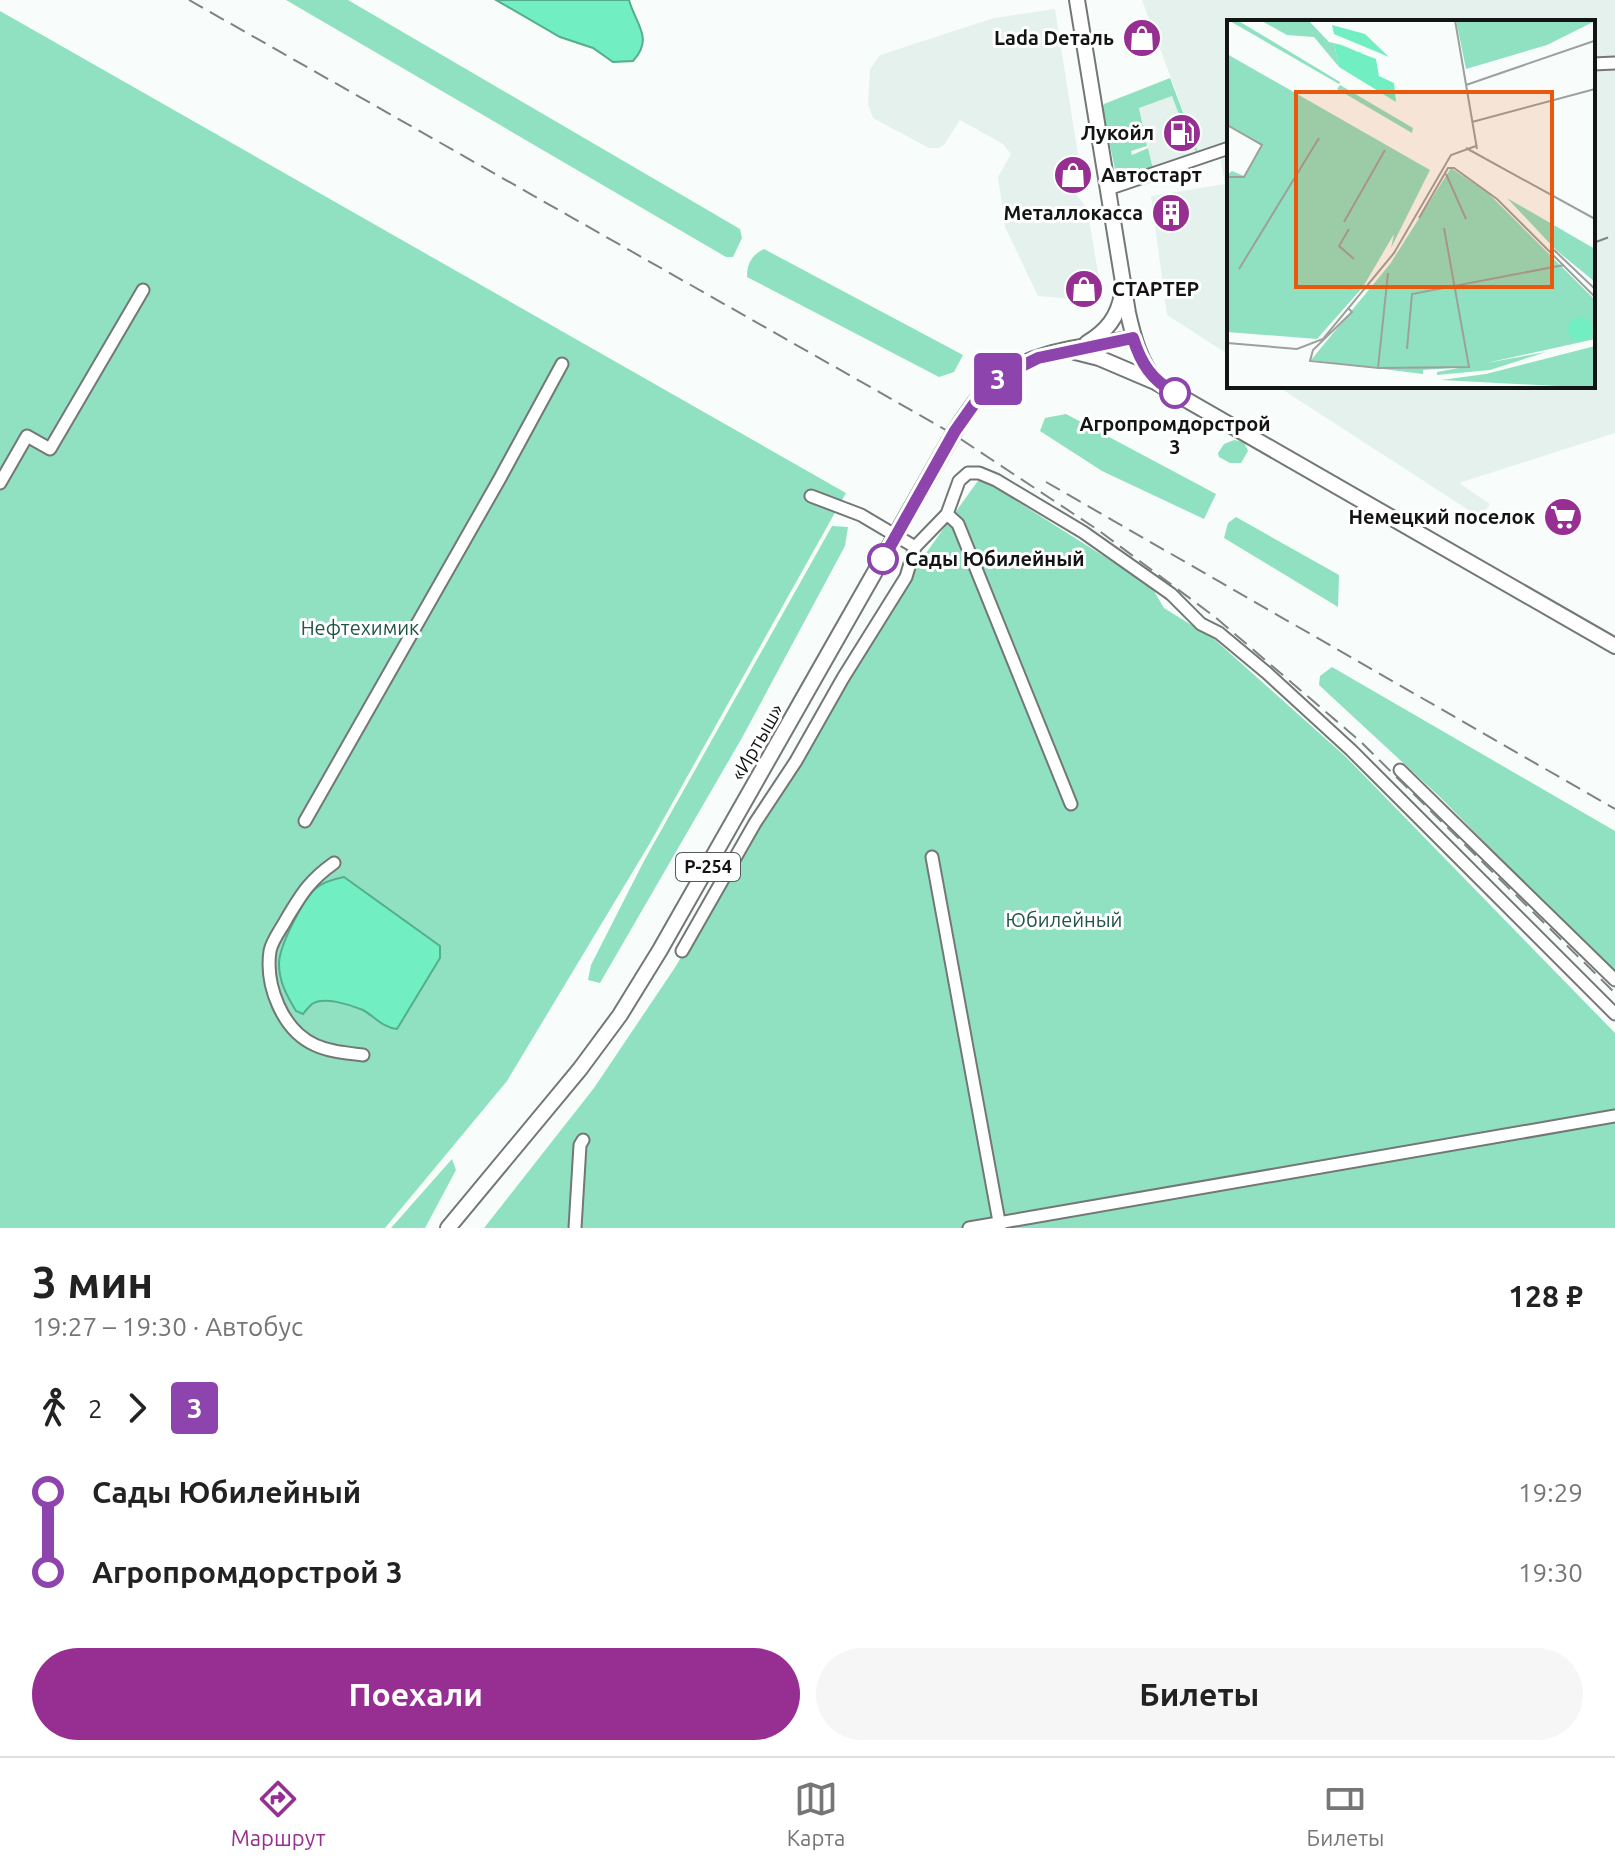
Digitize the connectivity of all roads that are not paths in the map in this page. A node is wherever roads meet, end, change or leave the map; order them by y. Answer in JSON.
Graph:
{"nodes":[{"id":1,"x":1077,"y":0,"type":"edge"},
{"id":2,"x":1615,"y":63,"type":"edge"},
{"id":3,"x":1595,"y":64,"type":"edge"},
{"id":4,"x":1227,"y":149,"type":"edge"},
{"id":5,"x":1108,"y":189,"type":"junction"},
{"id":6,"x":1123,"y":286,"type":"junction"},
{"id":7,"x":143,"y":290,"type":"dead end"},
{"id":8,"x":1133,"y":338,"type":"junction"},
{"id":9,"x":1064,"y":351,"type":"junction"},
{"id":10,"x":562,"y":364,"type":"dead end"},
{"id":11,"x":1157,"y":383,"type":"junction"},
{"id":12,"x":0,"y":483,"type":"edge"},
{"id":13,"x":811,"y":496,"type":"dead end"},
{"id":14,"x":947,"y":514,"type":"junction"},
{"id":15,"x":895,"y":536,"type":"junction"},
{"id":16,"x":915,"y":547,"type":"junction"},
{"id":17,"x":1615,"y":646,"type":"edge"},
{"id":18,"x":1400,"y":770,"type":"dead end"},
{"id":19,"x":1071,"y":804,"type":"dead end"},
{"id":20,"x":305,"y":821,"type":"dead end"},
{"id":21,"x":932,"y":857,"type":"dead end"},
{"id":22,"x":334,"y":863,"type":"dead end"},
{"id":23,"x":682,"y":951,"type":"dead end"},
{"id":24,"x":1615,"y":980,"type":"edge"},
{"id":25,"x":1615,"y":1014,"type":"edge"},
{"id":26,"x":363,"y":1055,"type":"dead end"},
{"id":27,"x":1615,"y":1116,"type":"edge"},
{"id":28,"x":583,"y":1140,"type":"dead end"},
{"id":29,"x":999,"y":1225,"type":"edge"},
{"id":30,"x":448,"y":1228,"type":"edge"},
{"id":31,"x":575,"y":1228,"type":"edge"},
{"id":32,"x":969,"y":1228,"type":"edge"}],
"edges":[{"from":1,"to":5,"type":"main road"},
{"from":2,"to":3,"type":"street"},
{"from":4,"to":5,"type":"street"},
{"from":5,"to":6,"type":"main road"},
{"from":6,"to":8,"type":"main road"},
{"from":6,"to":9,"type":"main road"},
{"from":7,"to":12,"type":"street"},
{"from":8,"to":9,"type":"main road","name":"«Иртыш»","number":"Р-254"},
{"from":8,"to":11,"type":"main road"},
{"from":9,"to":11,"type":"main road"},
{"from":9,"to":15,"type":"main road","name":"«Иртыш»","number":"Р-254"},
{"from":10,"to":20,"type":"street"},
{"from":11,"to":17,"type":"main road"},
{"from":13,"to":15,"type":"street"},
{"from":14,"to":16,"type":"street"},
{"from":14,"to":19,"type":"street"},
{"from":14,"to":25,"type":"street"},
{"from":15,"to":16,"type":"street"},
{"from":15,"to":30,"type":"main road","name":"«Иртыш»","number":"Р-254"},
{"from":16,"to":23,"type":"street"},
{"from":18,"to":24,"type":"street"},
{"from":21,"to":29,"type":"street"},
{"from":22,"to":26,"type":"street"},
{"from":27,"to":29,"type":"street"},
{"from":28,"to":31,"type":"street"},
{"from":29,"to":32,"type":"street"}]}
